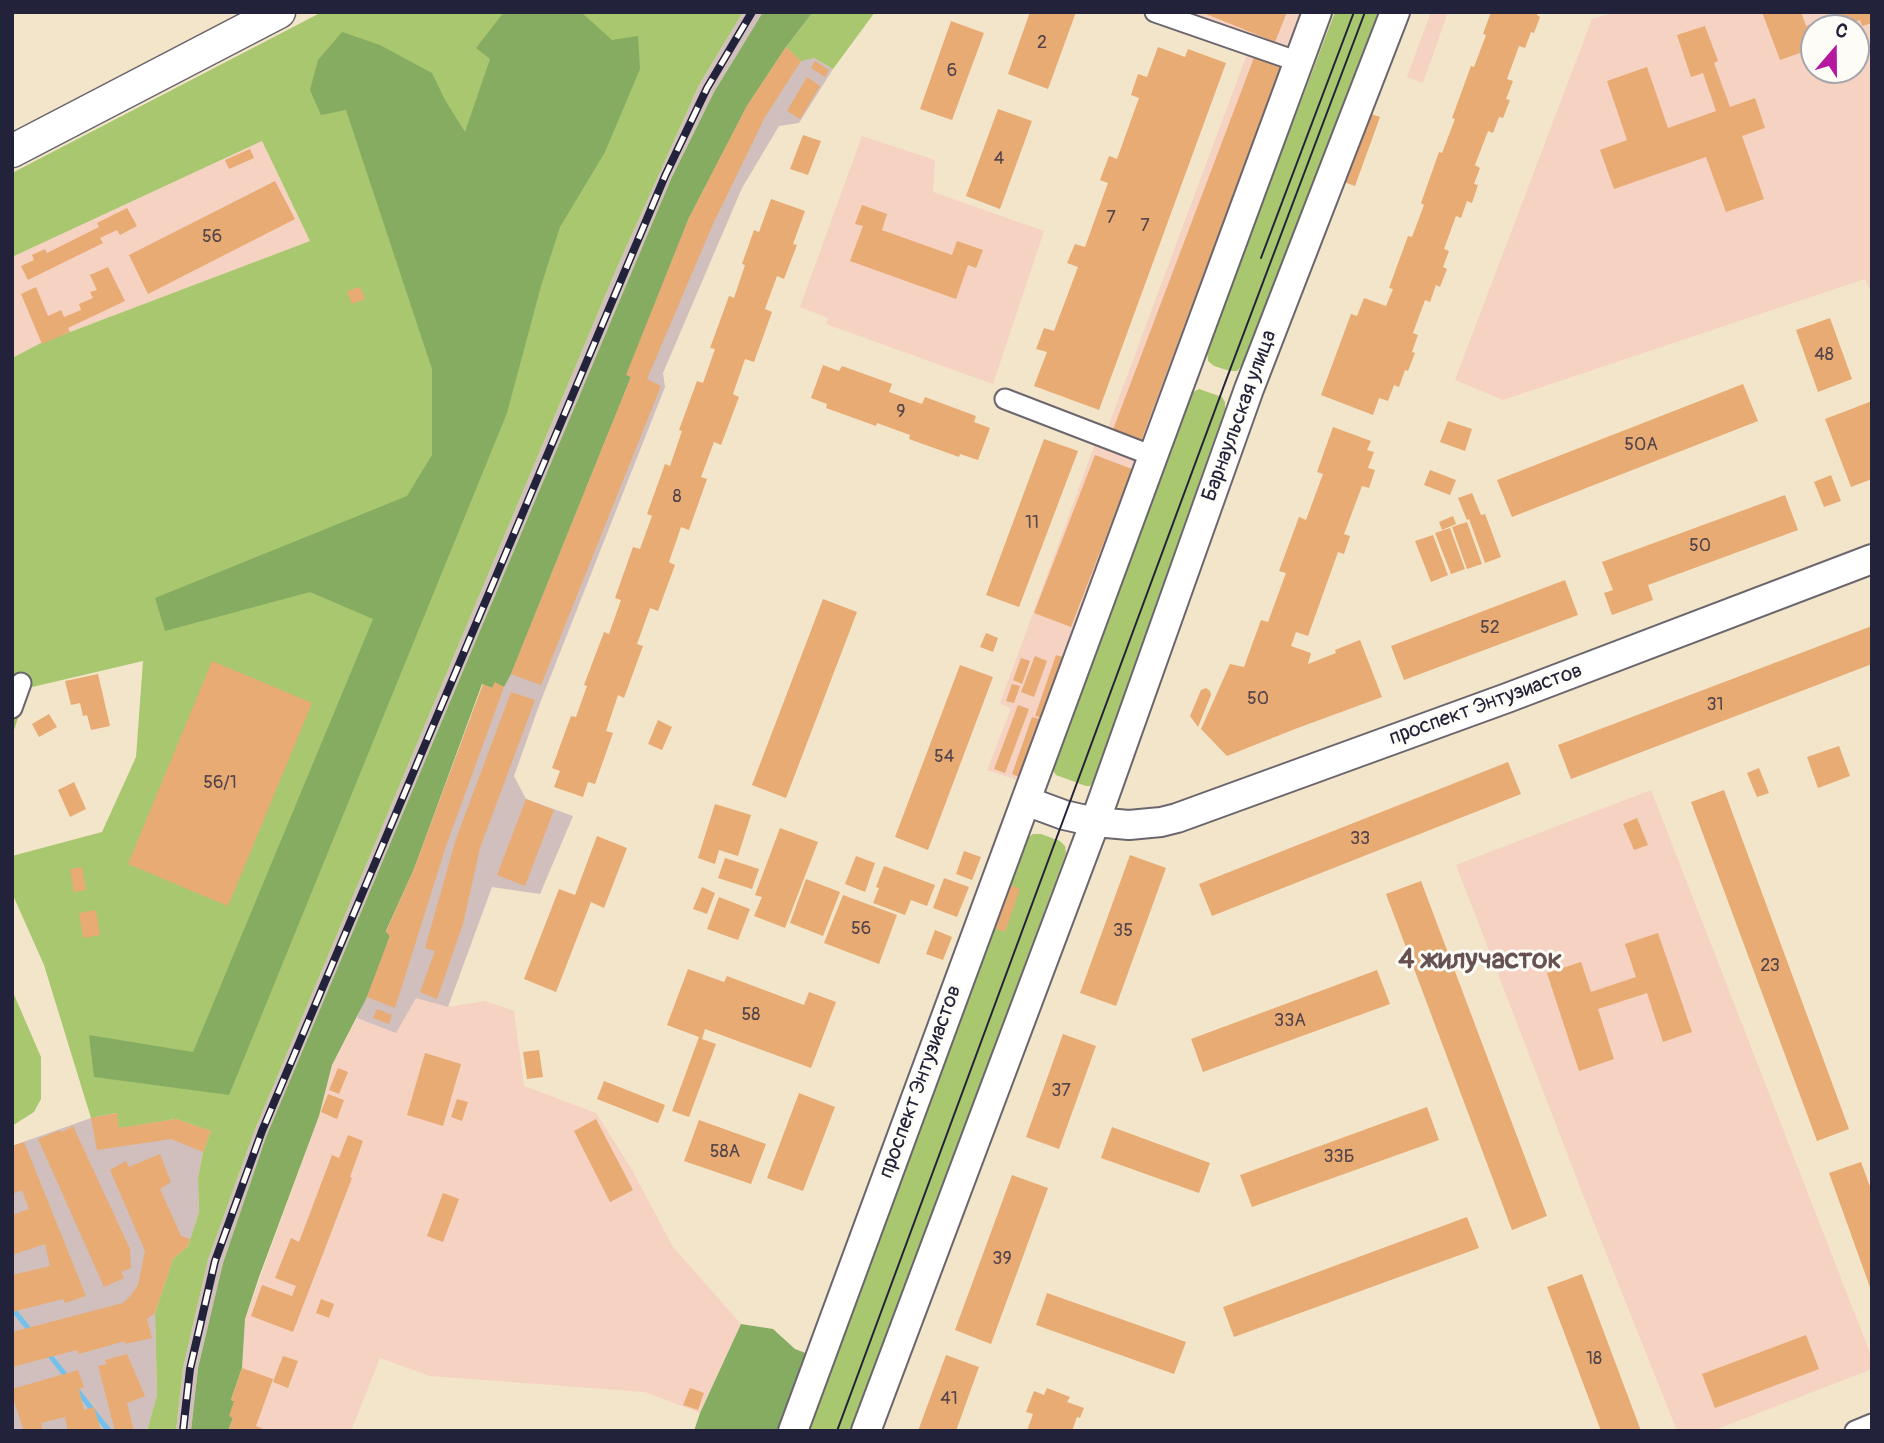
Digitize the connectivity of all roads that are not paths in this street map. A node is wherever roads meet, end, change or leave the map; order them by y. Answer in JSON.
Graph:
{"nodes":[{"id":1,"x":279,"y":12,"type":"edge"},
{"id":2,"x":1154,"y":12,"type":"edge"},
{"id":3,"x":1317,"y":12,"type":"edge"},
{"id":4,"x":1395,"y":12,"type":"edge"},
{"id":5,"x":1298,"y":62,"type":"junction"},
{"id":6,"x":12,"y":151,"type":"edge"},
{"id":7,"x":1005,"y":399,"type":"dead end"},
{"id":8,"x":1153,"y":456,"type":"junction"},
{"id":9,"x":1872,"y":559,"type":"edge"},
{"id":10,"x":20,"y":682,"type":"dead end"},
{"id":11,"x":12,"y":708,"type":"edge"},
{"id":12,"x":1026,"y":802,"type":"junction"},
{"id":13,"x":1095,"y":822,"type":"junction"},
{"id":14,"x":1872,"y":1424,"type":"edge"},
{"id":15,"x":793,"y":1431,"type":"edge"},
{"id":16,"x":866,"y":1431,"type":"edge"},
{"id":17,"x":1854,"y":1431,"type":"edge"}],
"edges":[{"from":1,"to":6,"type":"main road"},
{"from":2,"to":5,"type":"street"},
{"from":3,"to":5,"type":"main road"},
{"from":4,"to":13,"type":"main road","name":"Барнаульская улица"},
{"from":5,"to":8,"type":"main road"},
{"from":7,"to":8,"type":"street"},
{"from":8,"to":12,"type":"main road"},
{"from":9,"to":13,"type":"main road","name":"проспект Энтузиастов"},
{"from":10,"to":11,"type":"street"},
{"from":12,"to":13,"type":"main road","name":"проспект Энтузиастов"},
{"from":12,"to":15,"type":"main road","name":"проспект Энтузиастов"},
{"from":13,"to":16,"type":"main road"},
{"from":14,"to":17,"type":"street"}]}
